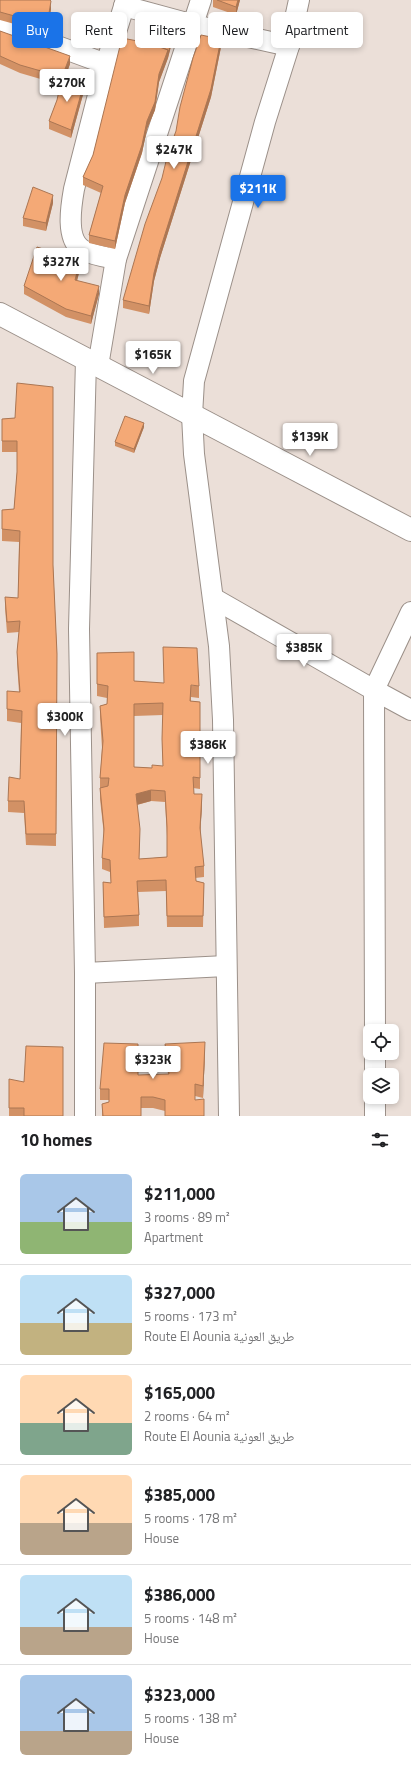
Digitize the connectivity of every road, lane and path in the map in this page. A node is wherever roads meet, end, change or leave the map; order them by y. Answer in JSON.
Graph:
{"nodes":[{"id":1,"x":201,"y":0,"type":"edge"},
{"id":2,"x":299,"y":0,"type":"edge"},
{"id":3,"x":125,"y":3,"type":"edge"},
{"id":4,"x":153,"y":12,"type":"edge"},
{"id":5,"x":198,"y":12,"type":"edge"},
{"id":6,"x":296,"y":12,"type":"edge"},
{"id":7,"x":0,"y":25,"type":"edge"},
{"id":8,"x":200,"y":26,"type":"edge"},
{"id":9,"x":271,"y":42,"type":"edge"},
{"id":10,"x":186,"y":48,"type":"edge"},
{"id":11,"x":288,"y":48,"type":"edge"},
{"id":12,"x":106,"y":64,"type":"junction"},
{"id":13,"x":116,"y":259,"type":"junction"},
{"id":14,"x":0,"y":314,"type":"edge"},
{"id":15,"x":92,"y":363,"type":"junction"},
{"id":16,"x":192,"y":415,"type":"junction"},
{"id":17,"x":411,"y":530,"type":"edge"},
{"id":18,"x":213,"y":598,"type":"junction"},
{"id":19,"x":411,"y":612,"type":"edge"},
{"id":20,"x":374,"y":690,"type":"junction"},
{"id":21,"x":411,"y":710,"type":"edge"},
{"id":22,"x":226,"y":966,"type":"junction"},
{"id":23,"x":85,"y":973,"type":"junction"},
{"id":24,"x":375,"y":1024,"type":"edge"},
{"id":25,"x":375,"y":1104,"type":"edge"},
{"id":26,"x":85,"y":1116,"type":"edge"},
{"id":27,"x":228,"y":1116,"type":"edge"},
{"id":28,"x":375,"y":1116,"type":"edge"}],
"edges":[{"from":1,"to":5,"type":"street"},
{"from":2,"to":6,"type":"street"},
{"from":3,"to":4,"type":"street"},
{"from":3,"to":12,"type":"street"},
{"from":7,"to":12,"type":"street"},
{"from":8,"to":9,"type":"street"},
{"from":10,"to":13,"type":"street"},
{"from":11,"to":16,"type":"street"},
{"from":12,"to":13,"type":"street"},
{"from":13,"to":15,"type":"street"},
{"from":14,"to":15,"type":"main road"},
{"from":15,"to":16,"type":"main road"},
{"from":15,"to":23,"type":"street"},
{"from":16,"to":17,"type":"main road"},
{"from":16,"to":18,"type":"street"},
{"from":18,"to":20,"type":"street"},
{"from":18,"to":22,"type":"street"},
{"from":19,"to":20,"type":"street"},
{"from":20,"to":21,"type":"street"},
{"from":20,"to":24,"type":"street"},
{"from":22,"to":23,"type":"street"},
{"from":22,"to":27,"type":"street"},
{"from":23,"to":26,"type":"street"},
{"from":25,"to":28,"type":"street"}]}
